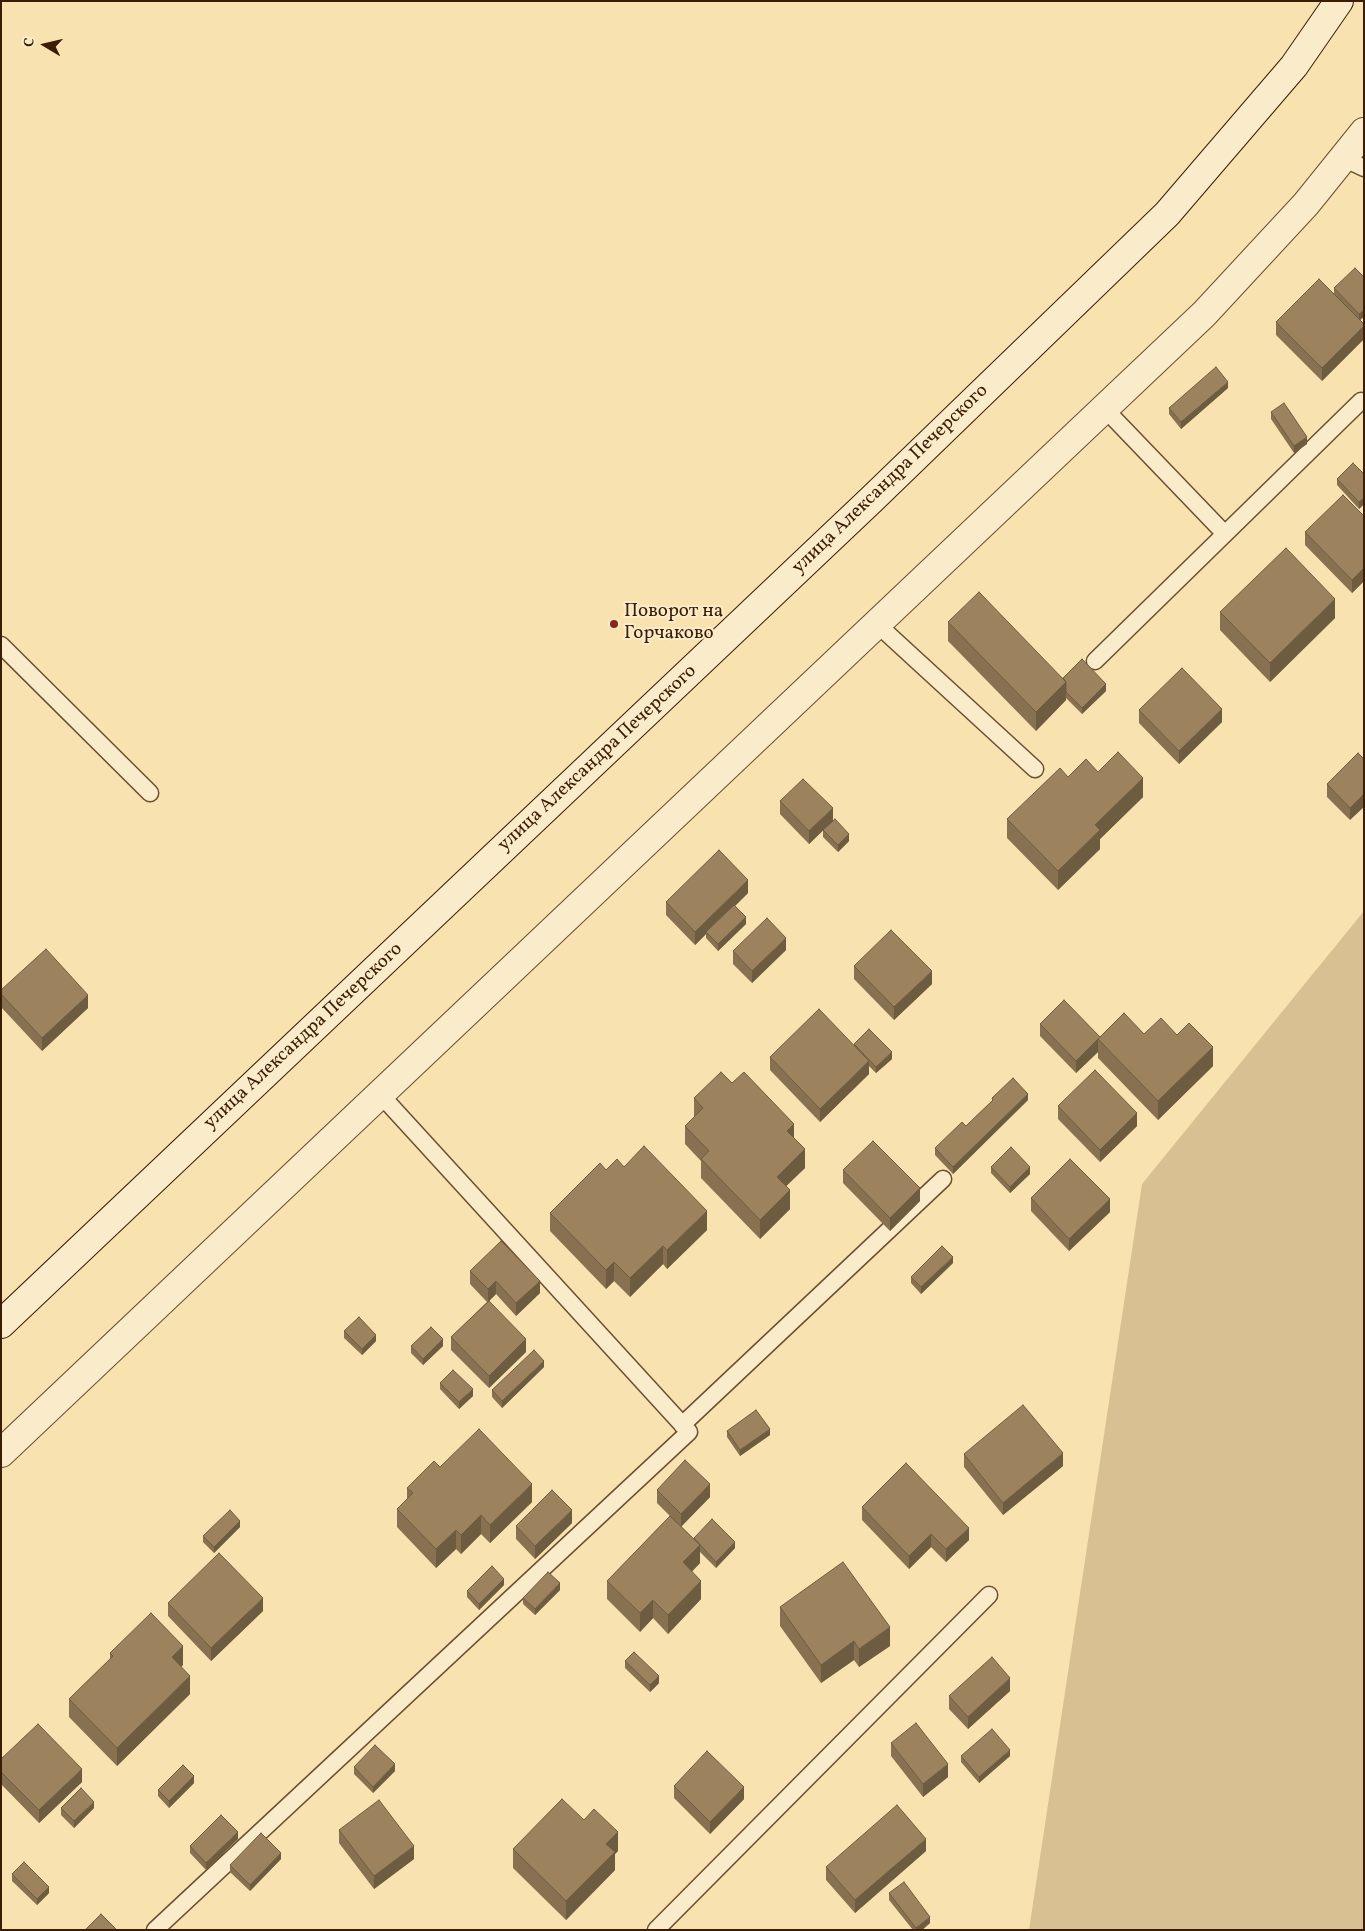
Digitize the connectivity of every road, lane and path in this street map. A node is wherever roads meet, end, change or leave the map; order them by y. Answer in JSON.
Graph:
{"nodes":[{"id":1,"x":1339,"y":1,"type":"edge"},
{"id":2,"x":1364,"y":132,"type":"edge"},
{"id":3,"x":1353,"y":163,"type":"edge"},
{"id":4,"x":1361,"y":401,"type":"dead end"},
{"id":5,"x":1104,"y":408,"type":"junction"},
{"id":6,"x":1225,"y":534,"type":"junction"},
{"id":7,"x":877,"y":624,"type":"junction"},
{"id":8,"x":1,"y":645,"type":"edge"},
{"id":9,"x":1095,"y":661,"type":"dead end"},
{"id":10,"x":1035,"y":769,"type":"dead end"},
{"id":11,"x":150,"y":793,"type":"dead end"},
{"id":12,"x":380,"y":1094,"type":"junction"},
{"id":13,"x":943,"y":1179,"type":"dead end"},
{"id":14,"x":1,"y":1324,"type":"edge"},
{"id":15,"x":682,"y":1425,"type":"junction"},
{"id":16,"x":1,"y":1453,"type":"edge"},
{"id":17,"x":990,"y":1595,"type":"dead end"},
{"id":18,"x":155,"y":1930,"type":"edge"},
{"id":19,"x":656,"y":1930,"type":"edge"}],
"edges":[{"from":1,"to":14,"type":"street","name":"улица Александра Печерского"},
{"from":2,"to":3,"type":"street"},
{"from":3,"to":5,"type":"street"},
{"from":4,"to":6,"type":"lane"},
{"from":5,"to":6,"type":"lane"},
{"from":5,"to":7,"type":"street"},
{"from":6,"to":9,"type":"lane"},
{"from":7,"to":10,"type":"lane"},
{"from":7,"to":12,"type":"street"},
{"from":8,"to":11,"type":"lane"},
{"from":12,"to":15,"type":"lane"},
{"from":12,"to":16,"type":"street"},
{"from":13,"to":15,"type":"lane"},
{"from":15,"to":18,"type":"lane"},
{"from":17,"to":19,"type":"lane"}]}
